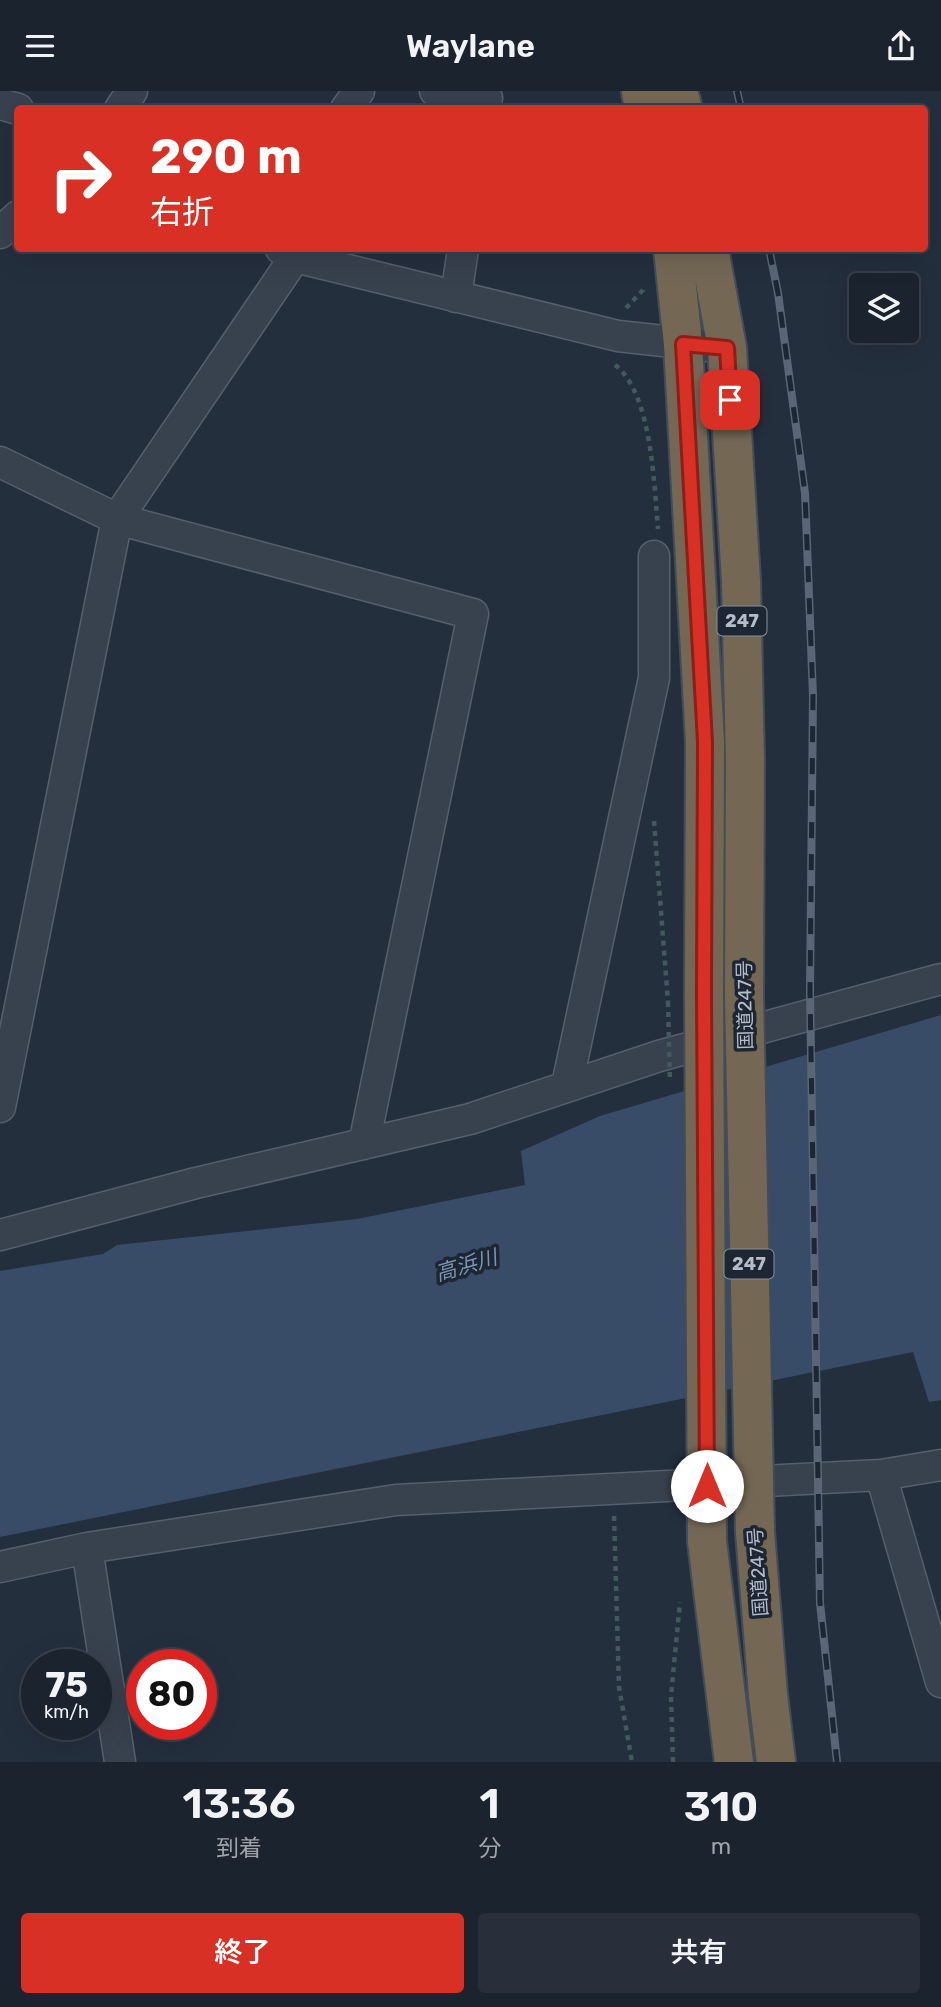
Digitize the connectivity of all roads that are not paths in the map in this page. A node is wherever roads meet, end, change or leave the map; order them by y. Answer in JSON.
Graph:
{"nodes":[{"id":1,"x":435,"y":91,"type":"edge"},
{"id":2,"x":485,"y":105,"type":"edge"},
{"id":3,"x":14,"y":220,"type":"edge"},
{"id":4,"x":0,"y":233,"type":"edge"},
{"id":5,"x":463,"y":252,"type":"edge"},
{"id":6,"x":673,"y":252,"type":"edge"},
{"id":7,"x":710,"y":252,"type":"edge"},
{"id":8,"x":288,"y":253,"type":"edge"},
{"id":9,"x":456,"y":297,"type":"junction"},
{"id":10,"x":683,"y":344,"type":"junction"},
{"id":11,"x":727,"y":348,"type":"junction"},
{"id":12,"x":0,"y":462,"type":"edge"},
{"id":13,"x":117,"y":519,"type":"junction"},
{"id":14,"x":654,"y":556,"type":"dead end"},
{"id":15,"x":941,"y":979,"type":"edge"},
{"id":16,"x":567,"y":1085,"type":"junction"},
{"id":17,"x":0,"y":1107,"type":"edge"},
{"id":18,"x":364,"y":1144,"type":"junction"},
{"id":19,"x":0,"y":1235,"type":"edge"},
{"id":20,"x":941,"y":1465,"type":"edge"},
{"id":21,"x":881,"y":1475,"type":"junction"},
{"id":22,"x":87,"y":1548,"type":"junction"},
{"id":23,"x":0,"y":1567,"type":"edge"},
{"id":24,"x":941,"y":1682,"type":"edge"},
{"id":25,"x":120,"y":1762,"type":"edge"},
{"id":26,"x":734,"y":1762,"type":"edge"},
{"id":27,"x":776,"y":1762,"type":"edge"}],
"edges":[{"from":1,"to":2,"type":"street"},
{"from":3,"to":4,"type":"street"},
{"from":5,"to":9,"type":"street"},
{"from":6,"to":10,"type":"highway","name":"国道247号","number":"247"},
{"from":7,"to":11,"type":"highway","name":"国道247号","number":"247"},
{"from":8,"to":9,"type":"street"},
{"from":8,"to":13,"type":"street"},
{"from":9,"to":10,"type":"street"},
{"from":10,"to":11,"type":"street"},
{"from":10,"to":26,"type":"highway","name":"国道247号","number":"247","bridge":true},
{"from":11,"to":27,"type":"highway","name":"国道247号","number":"247","bridge":true},
{"from":12,"to":13,"type":"street"},
{"from":13,"to":17,"type":"street"},
{"from":13,"to":18,"type":"street"},
{"from":14,"to":16,"type":"street"},
{"from":15,"to":16,"type":"street"},
{"from":16,"to":18,"type":"street"},
{"from":18,"to":19,"type":"street"},
{"from":20,"to":21,"type":"street"},
{"from":21,"to":22,"type":"street"},
{"from":21,"to":24,"type":"street"},
{"from":22,"to":23,"type":"street"},
{"from":22,"to":25,"type":"street"}]}
